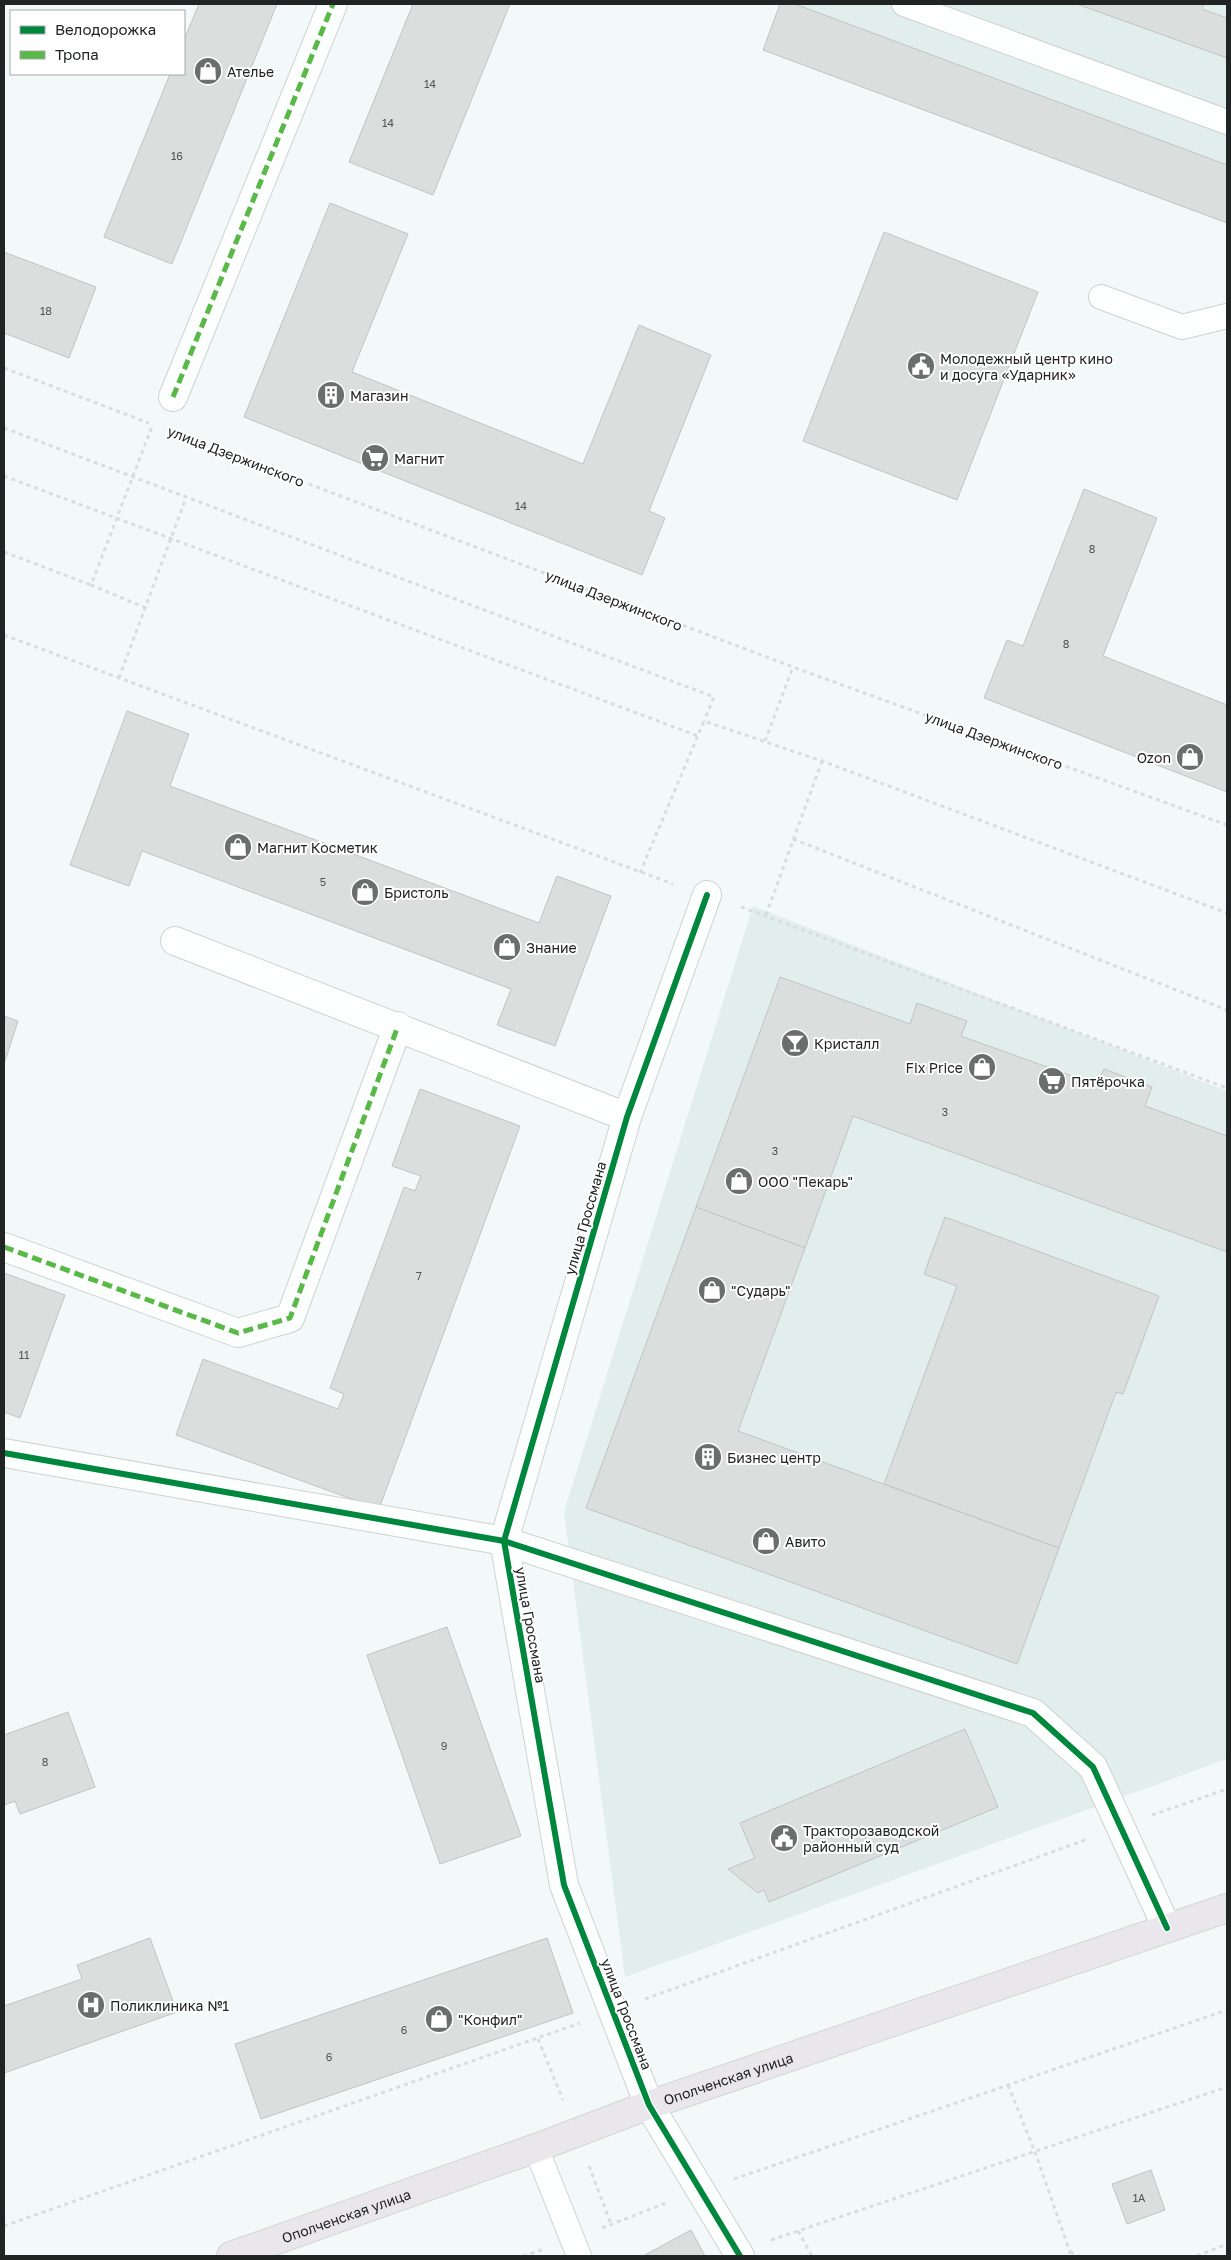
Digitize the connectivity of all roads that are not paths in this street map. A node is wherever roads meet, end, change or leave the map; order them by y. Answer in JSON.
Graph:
{"nodes":[{"id":1,"x":333,"y":4,"type":"edge"},
{"id":2,"x":904,"y":4,"type":"edge"},
{"id":3,"x":1227,"y":122,"type":"edge"},
{"id":4,"x":1100,"y":297,"type":"dead end"},
{"id":5,"x":1227,"y":316,"type":"edge"},
{"id":6,"x":173,"y":397,"type":"dead end"},
{"id":7,"x":706,"y":895,"type":"road end"},
{"id":8,"x":175,"y":941,"type":"dead end"},
{"id":9,"x":398,"y":1026,"type":"junction"},
{"id":10,"x":627,"y":1117,"type":"junction"},
{"id":11,"x":4,"y":1247,"type":"edge"},
{"id":12,"x":4,"y":1453,"type":"edge"},
{"id":13,"x":504,"y":1541,"type":"junction"},
{"id":14,"x":1227,"y":1908,"type":"edge"},
{"id":15,"x":1167,"y":1928,"type":"junction"},
{"id":16,"x":649,"y":2105,"type":"junction"},
{"id":17,"x":536,"y":2148,"type":"junction"},
{"id":18,"x":575,"y":2248,"type":"edge"},
{"id":19,"x":738,"y":2254,"type":"edge"},
{"id":20,"x":231,"y":2256,"type":"edge"}],
"edges":[{"from":1,"to":6,"type":"street"},
{"from":2,"to":3,"type":"lane"},
{"from":4,"to":5,"type":"lane"},
{"from":7,"to":10,"type":"street","name":"улица Гроссмана"},
{"from":8,"to":9,"type":"street"},
{"from":9,"to":10,"type":"street"},
{"from":9,"to":11,"type":"street"},
{"from":10,"to":13,"type":"street","name":"улица Гроссмана"},
{"from":12,"to":13,"type":"street"},
{"from":13,"to":15,"type":"street"},
{"from":13,"to":16,"type":"street","name":"улица Гроссмана"},
{"from":14,"to":15,"type":"main road","name":"Ополченская улица"},
{"from":15,"to":16,"type":"main road","name":"Ополченская улица"},
{"from":16,"to":17,"type":"main road","name":"Ополченская улица"},
{"from":16,"to":19,"type":"street","name":"улица Гроссмана"},
{"from":17,"to":18,"type":"lane"},
{"from":17,"to":20,"type":"main road","name":"Ополченская улица"}]}
